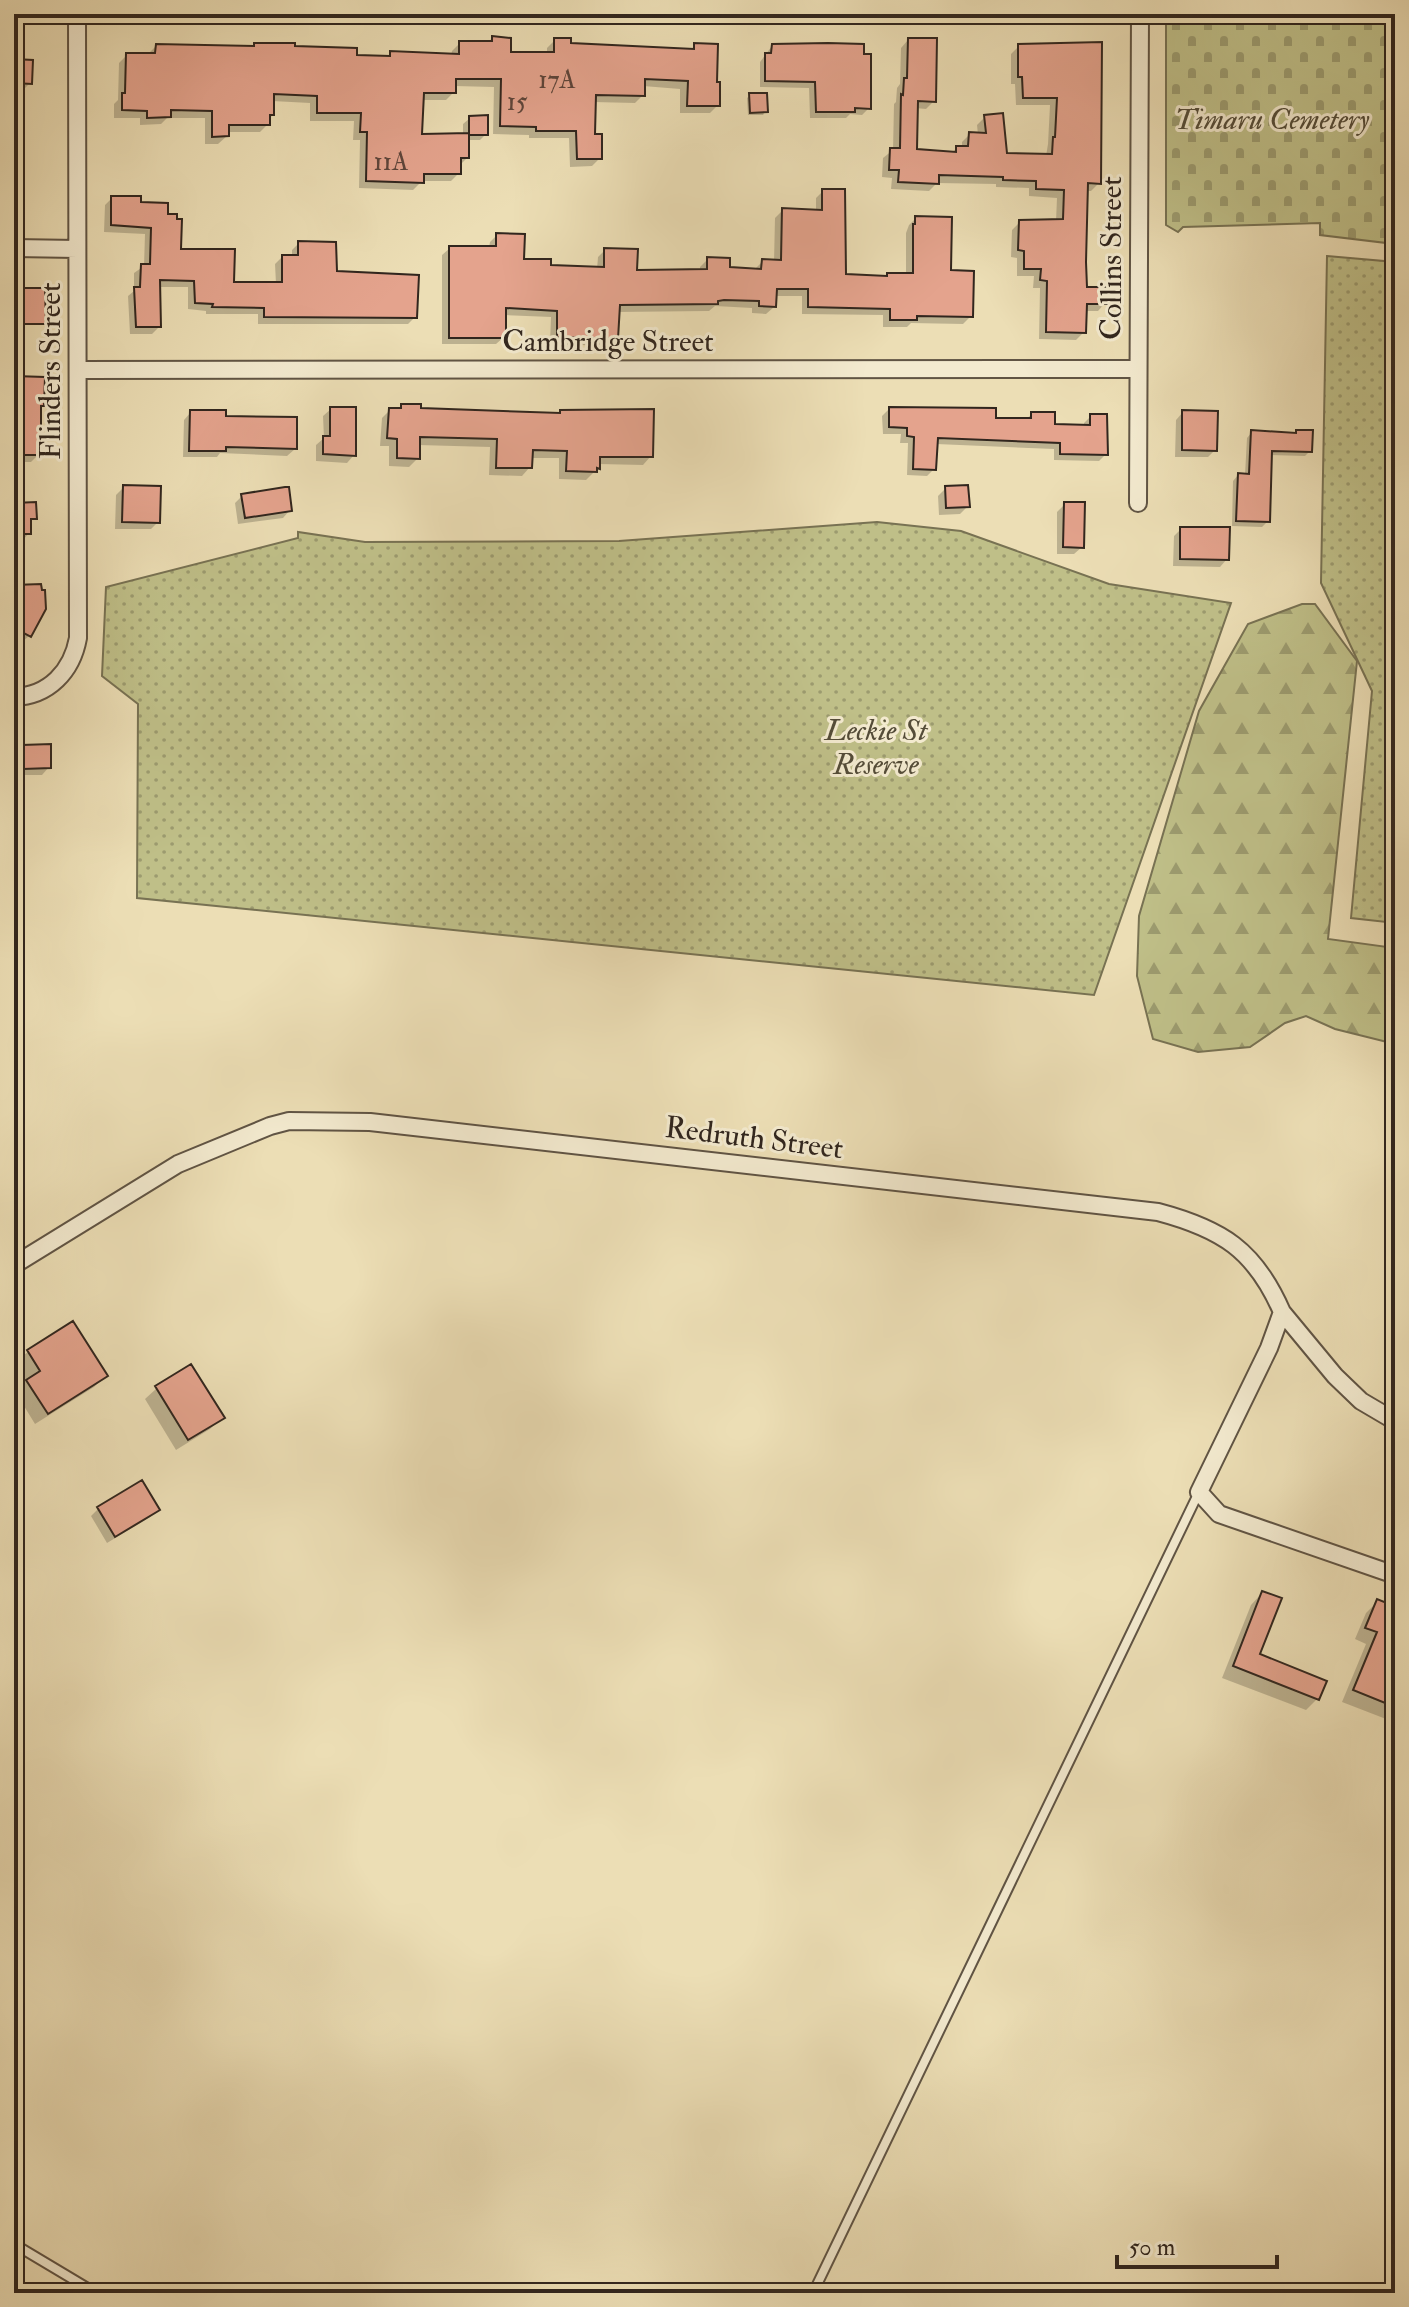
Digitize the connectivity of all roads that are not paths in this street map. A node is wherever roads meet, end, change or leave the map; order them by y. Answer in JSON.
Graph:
{"nodes":[{"id":1,"x":77,"y":14,"type":"edge"},
{"id":2,"x":1140,"y":14,"type":"edge"},
{"id":3,"x":14,"y":248,"type":"edge"},
{"id":4,"x":77,"y":249,"type":"junction"},
{"id":5,"x":1138,"y":369,"type":"junction"},
{"id":6,"x":79,"y":370,"type":"junction"},
{"id":7,"x":1138,"y":503,"type":"dead end"},
{"id":8,"x":17,"y":697,"type":"edge"},
{"id":9,"x":14,"y":1265,"type":"edge"},
{"id":10,"x":1282,"y":1312,"type":"junction"},
{"id":11,"x":1395,"y":1421,"type":"edge"},
{"id":12,"x":1199,"y":1492,"type":"junction"},
{"id":13,"x":1395,"y":1575,"type":"edge"},
{"id":14,"x":14,"y":2244,"type":"edge"},
{"id":15,"x":96,"y":2293,"type":"edge"},
{"id":16,"x":813,"y":2293,"type":"edge"}],
"edges":[{"from":1,"to":4,"type":"street","name":"Flinders Street"},
{"from":2,"to":5,"type":"street","name":"Collins Street"},
{"from":3,"to":4,"type":"street"},
{"from":4,"to":6,"type":"street","name":"Flinders Street"},
{"from":5,"to":6,"type":"street","name":"Cambridge Street"},
{"from":5,"to":7,"type":"street","name":"Collins Street"},
{"from":6,"to":8,"type":"street","name":"Flinders Street"},
{"from":9,"to":10,"type":"street","name":"Redruth Street"},
{"from":10,"to":11,"type":"street","name":"Redruth Street"},
{"from":10,"to":12,"type":"street"},
{"from":12,"to":13,"type":"street"},
{"from":12,"to":16,"type":"lane"},
{"from":14,"to":15,"type":"lane"}]}
